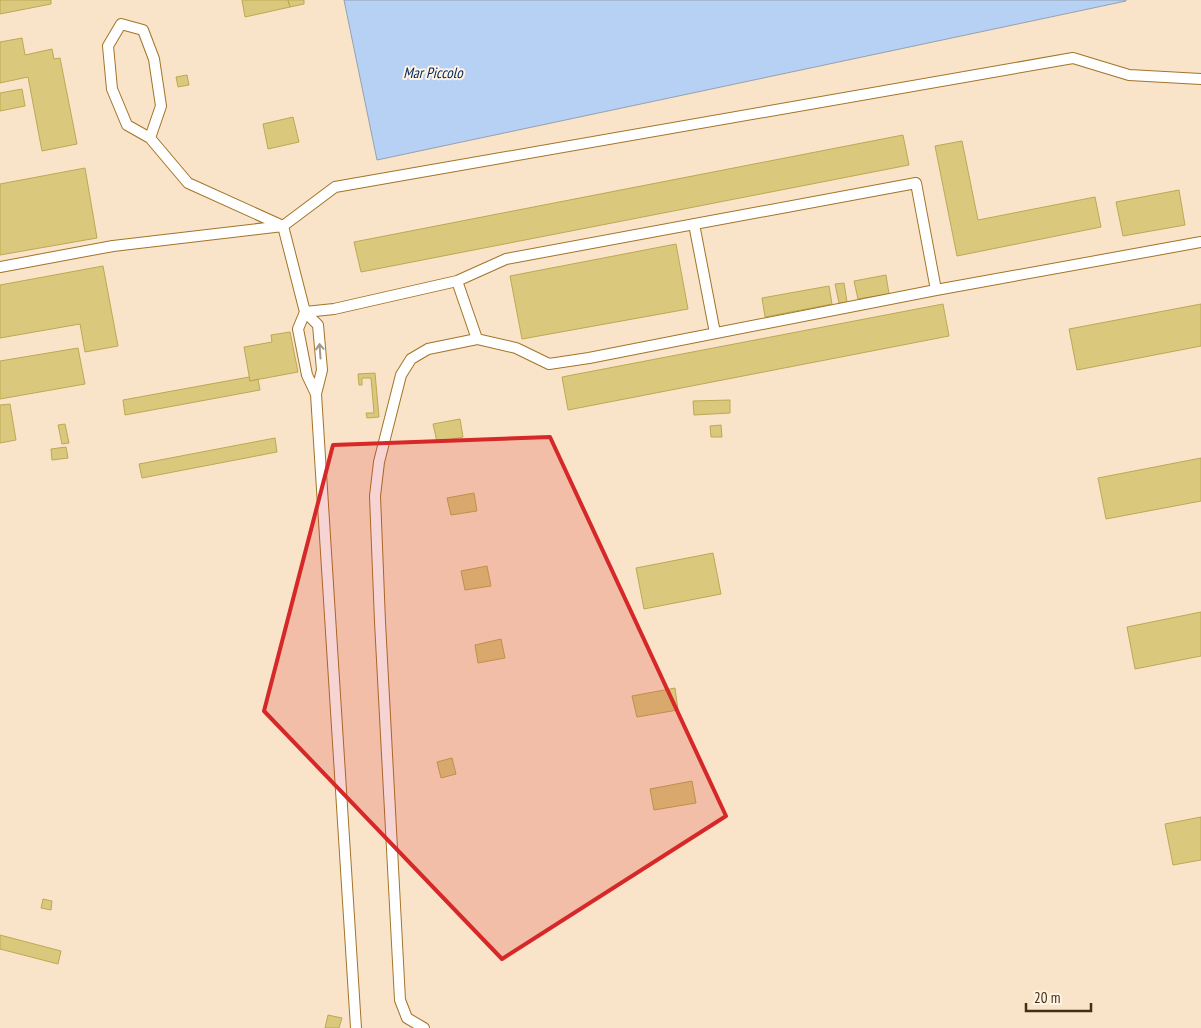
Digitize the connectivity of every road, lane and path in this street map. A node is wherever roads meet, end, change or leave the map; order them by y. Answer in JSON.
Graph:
{"nodes":[{"id":1,"x":1201,"y":79,"type":"edge"},
{"id":2,"x":150,"y":138,"type":"junction"},
{"id":3,"x":694,"y":224,"type":"junction"},
{"id":4,"x":283,"y":226,"type":"junction"},
{"id":5,"x":1201,"y":242,"type":"edge"},
{"id":6,"x":0,"y":267,"type":"edge"},
{"id":7,"x":457,"y":281,"type":"junction"},
{"id":8,"x":936,"y":290,"type":"junction"},
{"id":9,"x":306,"y":312,"type":"junction"},
{"id":10,"x":715,"y":332,"type":"junction"},
{"id":11,"x":477,"y":338,"type":"junction"},
{"id":12,"x":316,"y":394,"type":"junction"},
{"id":13,"x":356,"y":1028,"type":"edge"},
{"id":14,"x":424,"y":1028,"type":"edge"}],
"edges":[{"from":1,"to":4,"type":"lane"},
{"from":2,"to":2,"type":"lane"},
{"from":2,"to":4,"type":"lane"},
{"from":3,"to":7,"type":"lane"},
{"from":3,"to":8,"type":"lane"},
{"from":3,"to":10,"type":"lane"},
{"from":4,"to":6,"type":"lane"},
{"from":4,"to":9,"type":"lane"},
{"from":5,"to":8,"type":"lane"},
{"from":7,"to":9,"type":"lane"},
{"from":7,"to":11,"type":"lane"},
{"from":8,"to":10,"type":"lane"},
{"from":9,"to":12,"type":"lane"},
{"from":12,"to":9,"type":"lane","one_way":true},
{"from":10,"to":11,"type":"lane"},
{"from":11,"to":14,"type":"lane"},
{"from":12,"to":13,"type":"lane"}]}
